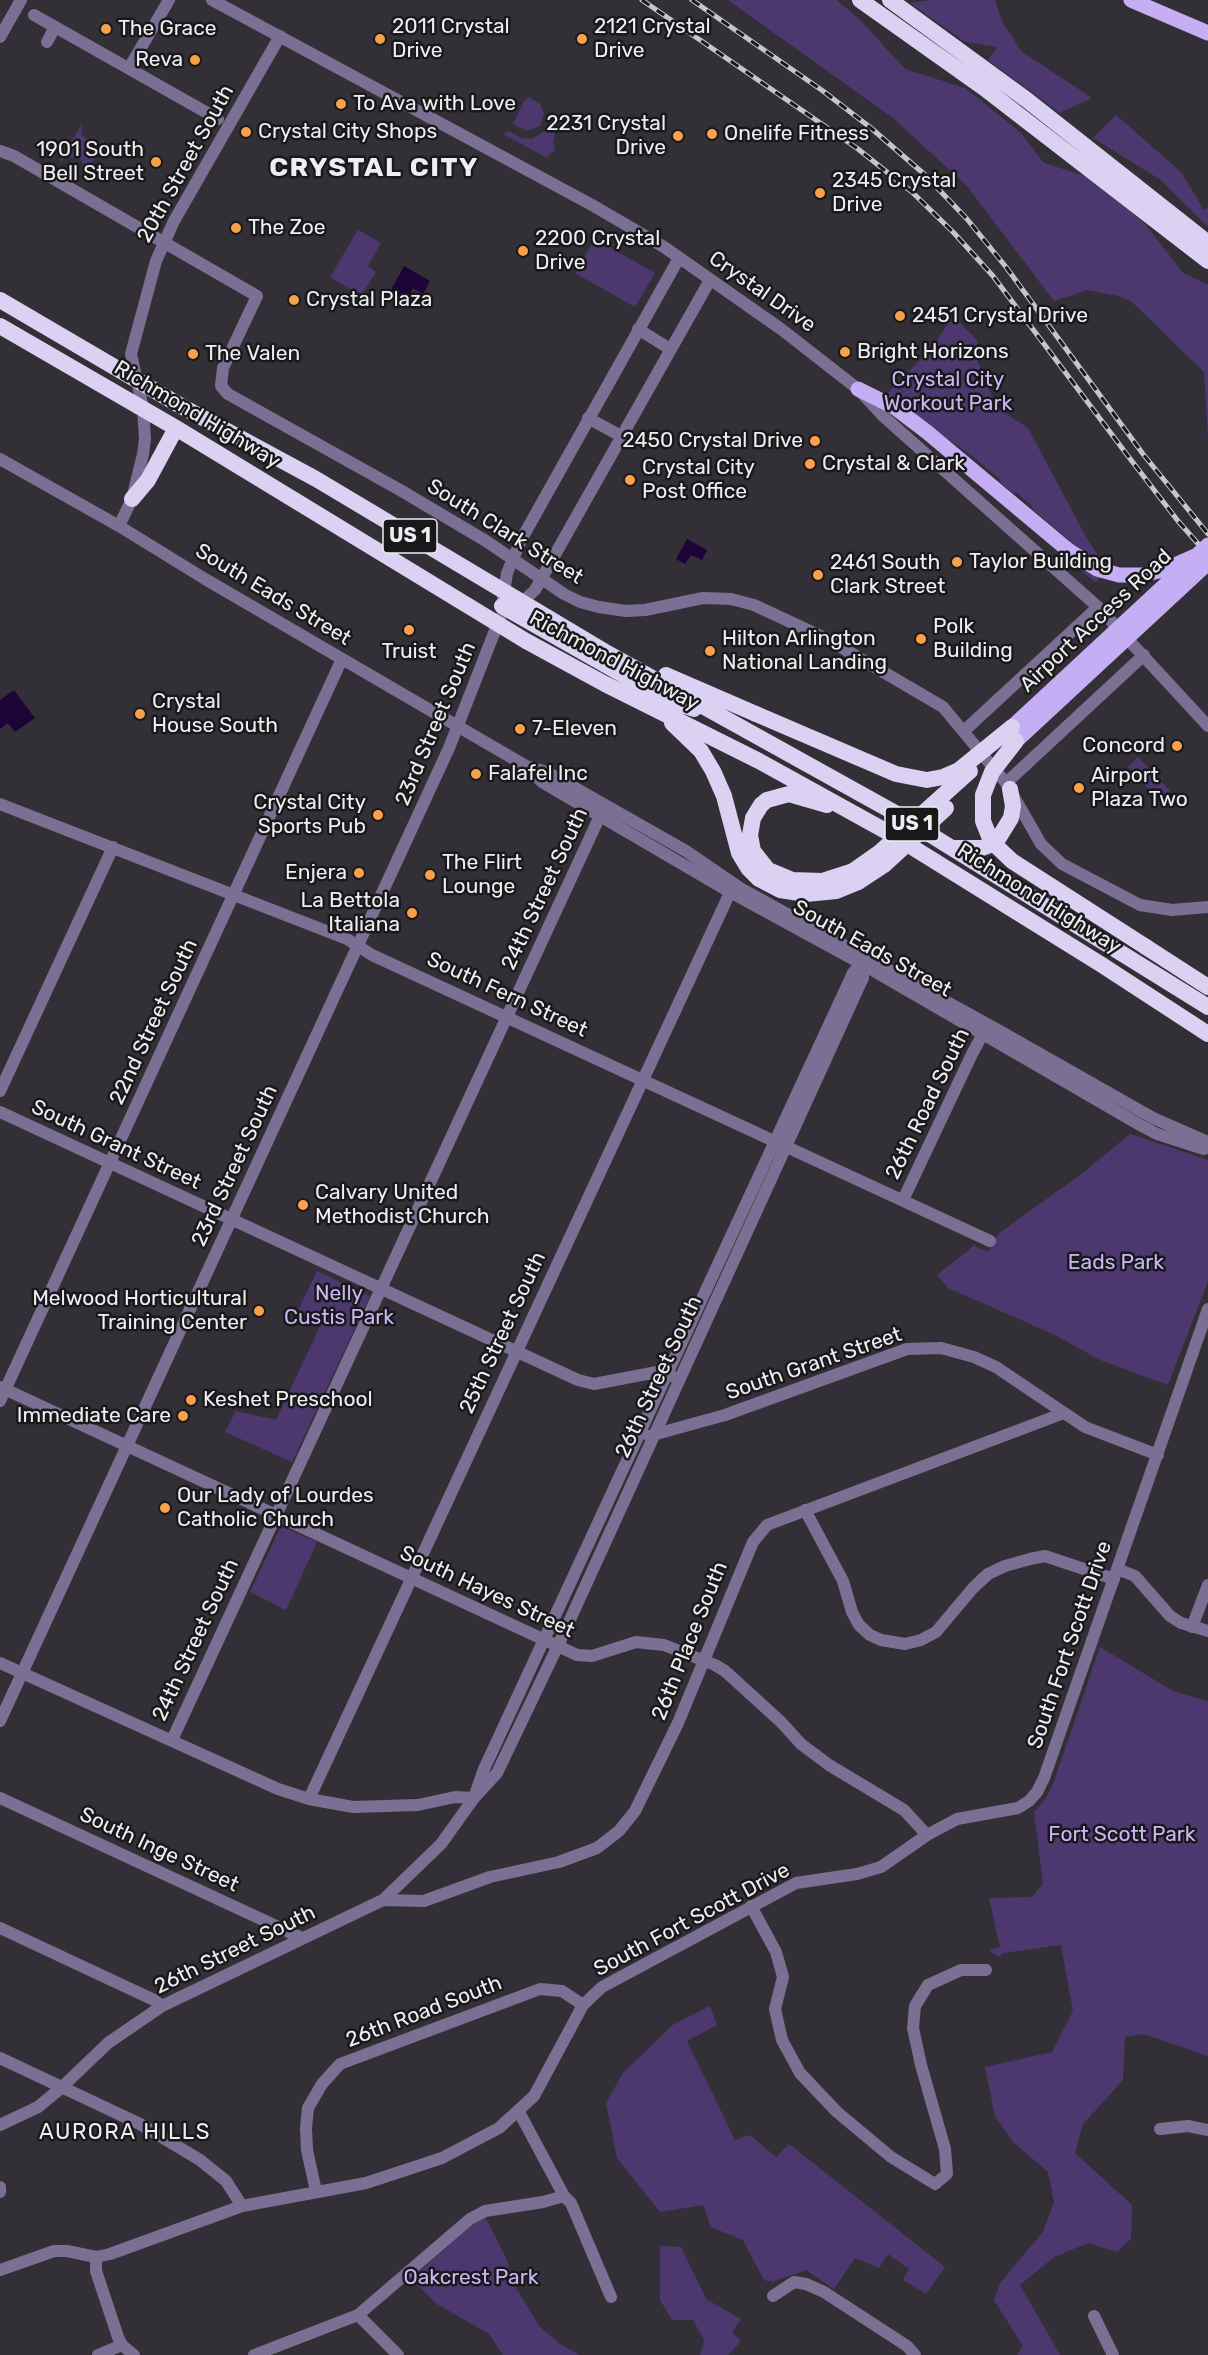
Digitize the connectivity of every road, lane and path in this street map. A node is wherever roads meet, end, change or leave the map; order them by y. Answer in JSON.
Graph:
{"nodes":[{"id":1,"x":21,"y":0,"type":"edge"},
{"id":2,"x":169,"y":0,"type":"edge"},
{"id":3,"x":212,"y":0,"type":"edge"},
{"id":4,"x":860,"y":0,"type":"edge"},
{"id":5,"x":890,"y":0,"type":"edge"},
{"id":6,"x":1131,"y":0,"type":"edge"},
{"id":7,"x":34,"y":15,"type":"dead end"},
{"id":8,"x":56,"y":27,"type":"junction"},
{"id":9,"x":1207,"y":33,"type":"edge"},
{"id":10,"x":280,"y":36,"type":"junction"},
{"id":11,"x":0,"y":37,"type":"edge"},
{"id":12,"x":47,"y":42,"type":"dead end"},
{"id":13,"x":129,"y":68,"type":"junction"},
{"id":14,"x":218,"y":119,"type":"dead end"},
{"id":15,"x":0,"y":151,"type":"edge"},
{"id":16,"x":164,"y":242,"type":"junction"},
{"id":17,"x":1208,"y":243,"type":"edge"},
{"id":18,"x":680,"y":258,"type":"junction"},
{"id":19,"x":1208,"y":261,"type":"edge"},
{"id":20,"x":711,"y":280,"type":"junction"},
{"id":21,"x":0,"y":300,"type":"edge"},
{"id":22,"x":0,"y":326,"type":"edge"},
{"id":23,"x":638,"y":329,"type":"junction"},
{"id":24,"x":670,"y":349,"type":"junction"},
{"id":25,"x":138,"y":380,"type":"junction"},
{"id":26,"x":858,"y":389,"type":"junction"},
{"id":27,"x":143,"y":408,"type":"junction"},
{"id":28,"x":588,"y":418,"type":"junction"},
{"id":29,"x":176,"y":428,"type":"junction"},
{"id":30,"x":621,"y":436,"type":"junction"},
{"id":31,"x":0,"y":459,"type":"edge"},
{"id":32,"x":132,"y":499,"type":"junction"},
{"id":33,"x":119,"y":526,"type":"junction"},
{"id":34,"x":1204,"y":554,"type":"edge"},
{"id":35,"x":513,"y":559,"type":"junction"},
{"id":36,"x":541,"y":578,"type":"junction"},
{"id":37,"x":510,"y":603,"type":"junction"},
{"id":38,"x":1098,"y":607,"type":"junction"},
{"id":39,"x":499,"y":625,"type":"junction"},
{"id":40,"x":609,"y":654,"type":"junction"},
{"id":41,"x":1144,"y":655,"type":"junction"},
{"id":42,"x":342,"y":659,"type":"junction"},
{"id":43,"x":661,"y":712,"type":"junction"},
{"id":44,"x":718,"y":715,"type":"junction"},
{"id":45,"x":1208,"y":726,"type":"edge"},
{"id":46,"x":458,"y":727,"type":"junction"},
{"id":47,"x":964,"y":731,"type":"junction"},
{"id":48,"x":1014,"y":734,"type":"junction"},
{"id":49,"x":1008,"y":786,"type":"junction"},
{"id":50,"x":0,"y":804,"type":"edge"},
{"id":51,"x":603,"y":810,"type":"junction"},
{"id":52,"x":856,"y":813,"type":"junction"},
{"id":53,"x":113,"y":847,"type":"junction"},
{"id":54,"x":952,"y":848,"type":"junction"},
{"id":55,"x":856,"y":876,"type":"junction"},
{"id":56,"x":732,"y":888,"type":"junction"},
{"id":57,"x":233,"y":894,"type":"junction"},
{"id":58,"x":1208,"y":907,"type":"edge"},
{"id":59,"x":358,"y":946,"type":"junction"},
{"id":60,"x":863,"y":960,"type":"junction"},
{"id":61,"x":1208,"y":987,"type":"edge"},
{"id":62,"x":1208,"y":1007,"type":"edge"},
{"id":63,"x":508,"y":1017,"type":"junction"},
{"id":64,"x":985,"y":1029,"type":"junction"},
{"id":65,"x":1208,"y":1034,"type":"edge"},
{"id":66,"x":642,"y":1079,"type":"junction"},
{"id":67,"x":1079,"y":1082,"type":"junction"},
{"id":68,"x":0,"y":1091,"type":"edge"},
{"id":69,"x":0,"y":1112,"type":"edge"},
{"id":70,"x":1208,"y":1142,"type":"edge"},
{"id":71,"x":781,"y":1143,"type":"junction"},
{"id":72,"x":1208,"y":1150,"type":"edge"},
{"id":73,"x":109,"y":1164,"type":"junction"},
{"id":74,"x":903,"y":1200,"type":"junction"},
{"id":75,"x":231,"y":1220,"type":"junction"},
{"id":76,"x":990,"y":1241,"type":"dead end"},
{"id":77,"x":380,"y":1288,"type":"junction"},
{"id":78,"x":1208,"y":1309,"type":"edge"},
{"id":79,"x":516,"y":1352,"type":"junction"},
{"id":80,"x":667,"y":1375,"type":"junction"},
{"id":81,"x":680,"y":1378,"type":"junction"},
{"id":82,"x":2,"y":1392,"type":"edge"},
{"id":83,"x":1064,"y":1413,"type":"junction"},
{"id":84,"x":639,"y":1434,"type":"junction"},
{"id":85,"x":653,"y":1437,"type":"junction"},
{"id":86,"x":128,"y":1446,"type":"junction"},
{"id":87,"x":1158,"y":1455,"type":"junction"},
{"id":88,"x":805,"y":1510,"type":"junction"},
{"id":89,"x":274,"y":1515,"type":"junction"},
{"id":90,"x":1116,"y":1574,"type":"junction"},
{"id":91,"x":411,"y":1578,"type":"junction"},
{"id":92,"x":1208,"y":1585,"type":"edge"},
{"id":93,"x":1192,"y":1627,"type":"junction"},
{"id":94,"x":1208,"y":1631,"type":"edge"},
{"id":95,"x":544,"y":1640,"type":"junction"},
{"id":96,"x":558,"y":1646,"type":"junction"},
{"id":97,"x":705,"y":1660,"type":"junction"},
{"id":98,"x":0,"y":1663,"type":"edge"},
{"id":99,"x":22,"y":1673,"type":"junction"},
{"id":100,"x":0,"y":1721,"type":"edge"},
{"id":101,"x":172,"y":1740,"type":"junction"},
{"id":102,"x":0,"y":1798,"type":"edge"},
{"id":103,"x":474,"y":1798,"type":"junction"},
{"id":104,"x":309,"y":1799,"type":"junction"},
{"id":105,"x":927,"y":1835,"type":"junction"},
{"id":106,"x":383,"y":1900,"type":"junction"},
{"id":107,"x":751,"y":1906,"type":"junction"},
{"id":108,"x":0,"y":1928,"type":"edge"},
{"id":109,"x":302,"y":1938,"type":"junction"},
{"id":110,"x":986,"y":1970,"type":"dead end"},
{"id":111,"x":583,"y":2005,"type":"junction"},
{"id":112,"x":162,"y":2006,"type":"junction"},
{"id":113,"x":0,"y":2058,"type":"edge"},
{"id":114,"x":62,"y":2088,"type":"junction"},
{"id":115,"x":519,"y":2112,"type":"junction"},
{"id":116,"x":0,"y":2125,"type":"edge"},
{"id":117,"x":1160,"y":2129,"type":"dead end"},
{"id":118,"x":1208,"y":2130,"type":"edge"},
{"id":119,"x":316,"y":2191,"type":"junction"},
{"id":120,"x":564,"y":2196,"type":"junction"},
{"id":121,"x":242,"y":2206,"type":"junction"},
{"id":122,"x":96,"y":2257,"type":"junction"},
{"id":123,"x":0,"y":2270,"type":"edge"},
{"id":124,"x":774,"y":2296,"type":"dead end"},
{"id":125,"x":611,"y":2297,"type":"dead end"},
{"id":126,"x":358,"y":2315,"type":"junction"},
{"id":127,"x":1094,"y":2316,"type":"dead end"},
{"id":128,"x":122,"y":2345,"type":"junction"},
{"id":129,"x":98,"y":2355,"type":"edge"},
{"id":130,"x":134,"y":2355,"type":"edge"},
{"id":131,"x":254,"y":2355,"type":"edge"},
{"id":132,"x":398,"y":2355,"type":"edge"},
{"id":133,"x":915,"y":2355,"type":"edge"},
{"id":134,"x":1113,"y":2355,"type":"edge"}],
"edges":[{"from":1,"to":11,"type":"street"},
{"from":2,"to":13,"type":"street"},
{"from":3,"to":10,"type":"street","name":"Crystal Drive"},
{"from":4,"to":19,"type":"highway"},
{"from":5,"to":17,"type":"highway"},
{"from":6,"to":9,"type":"main road"},
{"from":7,"to":8,"type":"street"},
{"from":8,"to":12,"type":"street"},
{"from":8,"to":13,"type":"street"},
{"from":10,"to":16,"type":"street","name":"20th Street South"},
{"from":10,"to":18,"type":"street","name":"Crystal Drive"},
{"from":13,"to":14,"type":"street"},
{"from":15,"to":16,"type":"street"},
{"from":16,"to":25,"type":"street","name":"20th Street South"},
{"from":16,"to":35,"type":"street","name":"South Clark Street"},
{"from":18,"to":20,"type":"street","name":"Crystal Drive"},
{"from":18,"to":23,"type":"street"},
{"from":20,"to":24,"type":"street","name":"23rd Street South"},
{"from":20,"to":26,"type":"street","name":"Crystal Drive"},
{"from":21,"to":25,"type":"highway","name":"Richmond Highway","number":"US 1"},
{"from":22,"to":27,"type":"highway","name":"Richmond Highway","number":"US 1"},
{"from":23,"to":24,"type":"street"},
{"from":23,"to":28,"type":"street"},
{"from":24,"to":30,"type":"street","name":"23rd Street South"},
{"from":25,"to":27,"type":"street","name":"20th Street South"},
{"from":25,"to":37,"type":"highway","name":"Richmond Highway","number":"US 1"},
{"from":26,"to":34,"type":"main road"},
{"from":26,"to":38,"type":"street","name":"Crystal Drive"},
{"from":27,"to":29,"type":"highway","name":"Richmond Highway","number":"US 1"},
{"from":27,"to":32,"type":"street","name":"20th Street South"},
{"from":28,"to":30,"type":"street"},
{"from":28,"to":35,"type":"street"},
{"from":29,"to":32,"type":"highway"},
{"from":29,"to":39,"type":"highway","name":"Richmond Highway","number":"US 1"},
{"from":30,"to":36,"type":"street","name":"23rd Street South"},
{"from":31,"to":33,"type":"street","name":"South Eads Street"},
{"from":32,"to":33,"type":"street","name":"20th Street South"},
{"from":33,"to":42,"type":"street","name":"South Eads Street"},
{"from":34,"to":48,"type":"main road","name":"Airport Access Road","bridge":true},
{"from":35,"to":36,"type":"street","name":"South Clark Street"},
{"from":35,"to":37,"type":"street"},
{"from":36,"to":37,"type":"street","name":"23rd Street South"},
{"from":36,"to":47,"type":"street","name":"South Clark Street"},
{"from":37,"to":39,"type":"street","name":"23rd Street South"},
{"from":37,"to":40,"type":"highway","name":"Richmond Highway","number":"US 1"},
{"from":37,"to":44,"type":"highway"},
{"from":38,"to":41,"type":"street","name":"Crystal Drive"},
{"from":38,"to":47,"type":"street"},
{"from":39,"to":43,"type":"highway","name":"Richmond Highway","number":"US 1"},
{"from":39,"to":46,"type":"street","name":"23rd Street South"},
{"from":40,"to":44,"type":"highway","name":"Richmond Highway","number":"US 1"},
{"from":40,"to":48,"type":"highway","bridge":true},
{"from":41,"to":45,"type":"street","name":"Crystal Drive"},
{"from":41,"to":49,"type":"street"},
{"from":42,"to":46,"type":"street","name":"South Eads Street"},
{"from":42,"to":57,"type":"street","name":"22nd Street South"},
{"from":43,"to":52,"type":"highway","name":"Richmond Highway","number":"US 1"},
{"from":43,"to":55,"type":"highway"},
{"from":44,"to":54,"type":"highway","name":"Richmond Highway","number":"US 1"},
{"from":46,"to":51,"type":"street","name":"South Eads Street"},
{"from":46,"to":59,"type":"street","name":"23rd Street South"},
{"from":47,"to":49,"type":"street","name":"South Clark Street"},
{"from":48,"to":55,"type":"highway","bridge":true},
{"from":48,"to":61,"type":"highway","bridge":true},
{"from":49,"to":54,"type":"highway"},
{"from":49,"to":58,"type":"street","name":"South Clark Street"},
{"from":50,"to":53,"type":"street","name":"South Fern Street"},
{"from":51,"to":56,"type":"street","name":"South Eads Street"},
{"from":51,"to":63,"type":"street","name":"24th Street South"},
{"from":52,"to":55,"type":"highway"},
{"from":52,"to":65,"type":"highway","name":"Richmond Highway","number":"US 1"},
{"from":53,"to":57,"type":"street","name":"South Fern Street"},
{"from":53,"to":68,"type":"street"},
{"from":54,"to":62,"type":"highway","name":"Richmond Highway","number":"US 1"},
{"from":56,"to":60,"type":"street","name":"South Eads Street"},
{"from":56,"to":66,"type":"street","name":"25th Street South"},
{"from":57,"to":59,"type":"street","name":"South Fern Street"},
{"from":57,"to":73,"type":"street","name":"22nd Street South"},
{"from":59,"to":63,"type":"street","name":"South Fern Street"},
{"from":59,"to":75,"type":"street","name":"23rd Street South"},
{"from":60,"to":64,"type":"street","name":"South Eads Street"},
{"from":60,"to":71,"type":"street","name":"26th Street South"},
{"from":63,"to":66,"type":"street","name":"South Fern Street"},
{"from":63,"to":77,"type":"street","name":"24th Street South"},
{"from":64,"to":67,"type":"street","name":"South Eads Street"},
{"from":64,"to":74,"type":"street","name":"26th Road South"},
{"from":66,"to":71,"type":"street","name":"South Fern Street"},
{"from":66,"to":79,"type":"street","name":"25th Street South"},
{"from":67,"to":70,"type":"street","name":"South Eads Street"},
{"from":67,"to":72,"type":"street","name":"South Eads Street"},
{"from":69,"to":73,"type":"street","name":"South Grant Street"},
{"from":71,"to":74,"type":"street","name":"South Fern Street"},
{"from":71,"to":80,"type":"street","name":"26th Street South"},
{"from":71,"to":81,"type":"street","name":"26th Street South"},
{"from":73,"to":75,"type":"street","name":"South Grant Street"},
{"from":73,"to":82,"type":"street","name":"22nd Street South"},
{"from":74,"to":76,"type":"street","name":"South Fern Street"},
{"from":75,"to":77,"type":"street","name":"South Grant Street"},
{"from":75,"to":86,"type":"street","name":"23rd Street South"},
{"from":77,"to":79,"type":"street","name":"South Grant Street"},
{"from":77,"to":89,"type":"street","name":"24th Street South"},
{"from":78,"to":87,"type":"street","name":"South Fort Scott Drive"},
{"from":79,"to":80,"type":"street","name":"South Grant Street"},
{"from":79,"to":91,"type":"street","name":"25th Street South"},
{"from":80,"to":81,"type":"street","name":"South Grant Street"},
{"from":80,"to":84,"type":"street","name":"26th Street South"},
{"from":81,"to":85,"type":"street","name":"26th Street South"},
{"from":82,"to":86,"type":"street","name":"South Hayes Street"},
{"from":83,"to":85,"type":"street","name":"South Grant Street"},
{"from":83,"to":87,"type":"street","name":"South Grant Street"},
{"from":83,"to":88,"type":"street","name":"26th Place South"},
{"from":84,"to":85,"type":"street","name":"South Grant Street"},
{"from":84,"to":95,"type":"street","name":"26th Street South"},
{"from":85,"to":96,"type":"street","name":"26th Street South"},
{"from":86,"to":89,"type":"street","name":"South Hayes Street"},
{"from":86,"to":99,"type":"street","name":"23rd Street South"},
{"from":87,"to":90,"type":"street","name":"South Fort Scott Drive"},
{"from":88,"to":90,"type":"street"},
{"from":88,"to":97,"type":"street","name":"26th Place South"},
{"from":89,"to":91,"type":"street","name":"South Hayes Street"},
{"from":89,"to":101,"type":"street","name":"24th Street South"},
{"from":90,"to":93,"type":"street"},
{"from":90,"to":105,"type":"street","name":"South Fort Scott Drive"},
{"from":91,"to":95,"type":"street","name":"South Hayes Street"},
{"from":91,"to":104,"type":"street","name":"25th Street South"},
{"from":92,"to":93,"type":"street"},
{"from":93,"to":94,"type":"street"},
{"from":95,"to":96,"type":"street","name":"South Hayes Street"},
{"from":95,"to":103,"type":"street","name":"26th Street South"},
{"from":96,"to":97,"type":"street","name":"South Hayes Street"},
{"from":96,"to":103,"type":"street","name":"26th Street South"},
{"from":97,"to":105,"type":"street","name":"South Hayes Street"},
{"from":97,"to":106,"type":"street","name":"26th Place South"},
{"from":98,"to":99,"type":"street"},
{"from":99,"to":100,"type":"street","name":"23rd Street South"},
{"from":99,"to":101,"type":"street"},
{"from":101,"to":104,"type":"street"},
{"from":102,"to":109,"type":"street","name":"South Inge Street"},
{"from":103,"to":104,"type":"street"},
{"from":103,"to":106,"type":"street","name":"26th Street South"},
{"from":105,"to":107,"type":"street","name":"South Fort Scott Drive"},
{"from":106,"to":109,"type":"street","name":"26th Street South"},
{"from":107,"to":110,"type":"street"},
{"from":107,"to":111,"type":"street","name":"South Fort Scott Drive"},
{"from":108,"to":112,"type":"street"},
{"from":109,"to":112,"type":"street","name":"26th Street South"},
{"from":111,"to":115,"type":"street","name":"South Fort Scott Drive"},
{"from":111,"to":119,"type":"street","name":"26th Road South"},
{"from":112,"to":114,"type":"street","name":"26th Street South"},
{"from":113,"to":114,"type":"street"},
{"from":114,"to":116,"type":"street","name":"26th Street South"},
{"from":114,"to":121,"type":"street"},
{"from":115,"to":119,"type":"street","name":"South Fort Scott Drive"},
{"from":115,"to":120,"type":"street"},
{"from":117,"to":118,"type":"street"},
{"from":119,"to":121,"type":"street","name":"South Fort Scott Drive"},
{"from":120,"to":125,"type":"street"},
{"from":120,"to":126,"type":"street"},
{"from":121,"to":122,"type":"street","name":"South Fort Scott Drive"},
{"from":122,"to":123,"type":"street","name":"South Fort Scott Drive"},
{"from":122,"to":128,"type":"street"},
{"from":124,"to":133,"type":"street"},
{"from":126,"to":131,"type":"street"},
{"from":126,"to":132,"type":"street"},
{"from":127,"to":134,"type":"street"},
{"from":128,"to":129,"type":"street"},
{"from":128,"to":130,"type":"street"}]}
